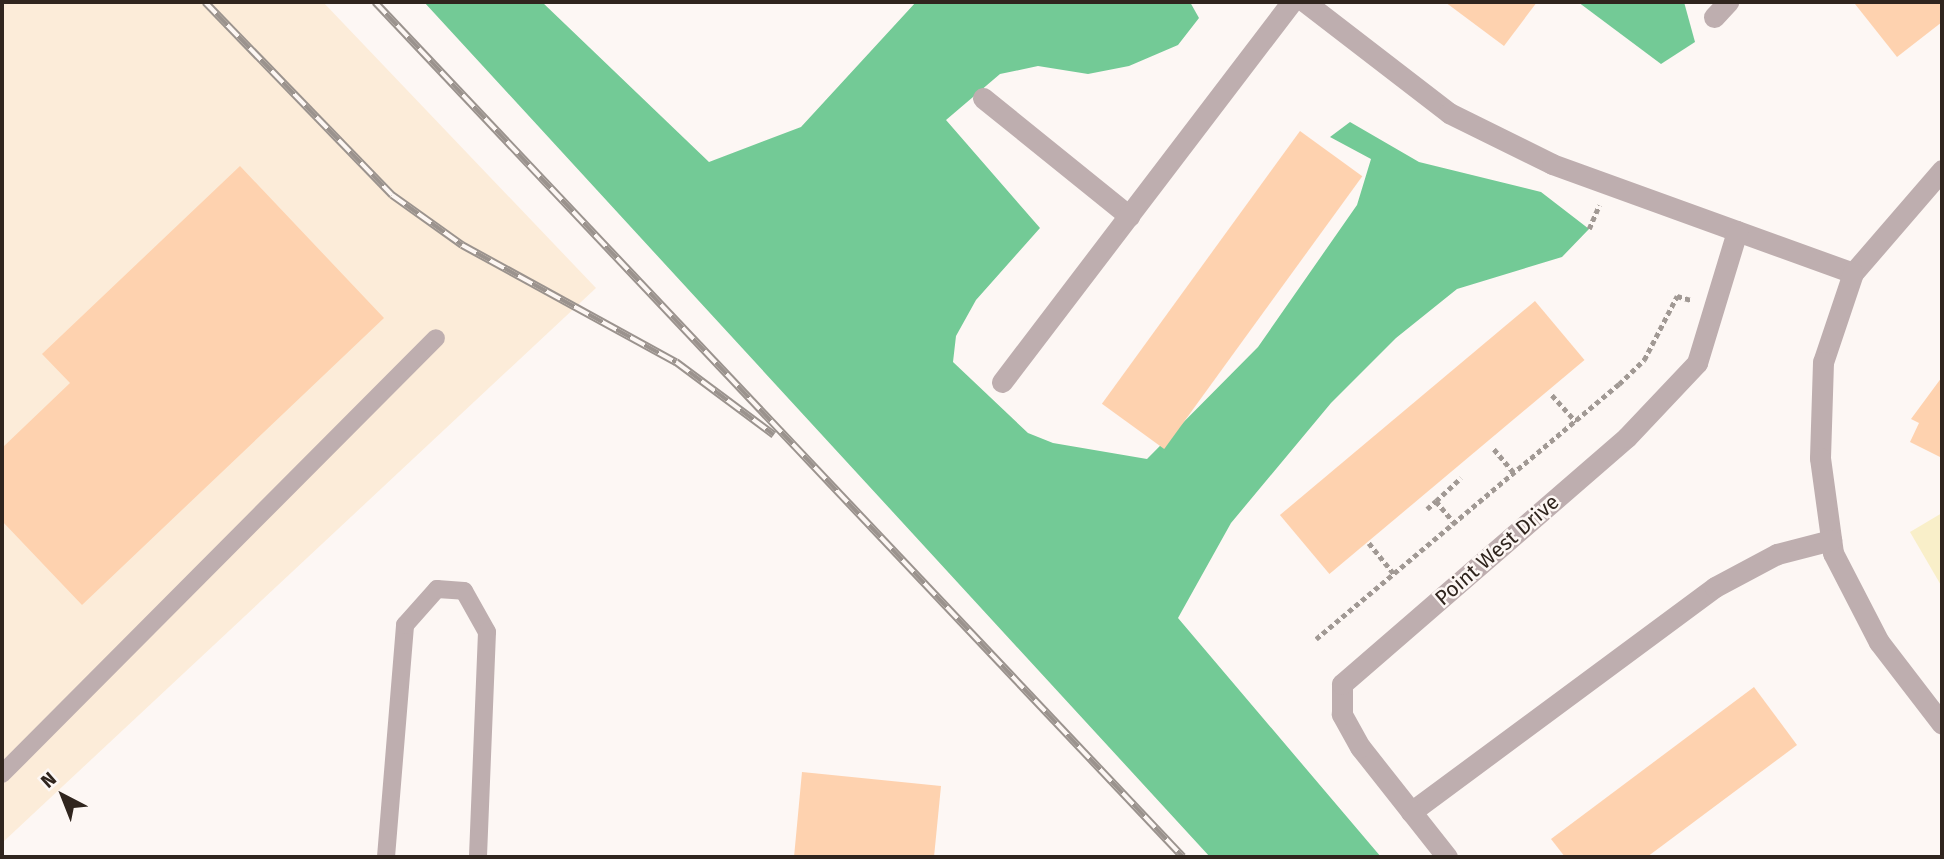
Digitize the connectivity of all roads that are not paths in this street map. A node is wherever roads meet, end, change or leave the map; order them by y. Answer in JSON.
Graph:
{"nodes":[{"id":1,"x":1292,"y":2,"type":"edge"},
{"id":2,"x":1305,"y":2,"type":"edge"},
{"id":3,"x":983,"y":98,"type":"dead end"},
{"id":4,"x":1942,"y":170,"type":"edge"},
{"id":5,"x":1129,"y":216,"type":"junction"},
{"id":6,"x":1737,"y":231,"type":"junction"},
{"id":7,"x":1853,"y":273,"type":"junction"},
{"id":8,"x":436,"y":338,"type":"dead end"},
{"id":9,"x":1002,"y":383,"type":"dead end"},
{"id":10,"x":1831,"y":540,"type":"junction"},
{"id":11,"x":1942,"y":724,"type":"edge"},
{"id":12,"x":2,"y":774,"type":"edge"},
{"id":13,"x":1411,"y":812,"type":"junction"},
{"id":14,"x":386,"y":857,"type":"edge"},
{"id":15,"x":478,"y":857,"type":"edge"},
{"id":16,"x":1447,"y":857,"type":"edge"}],
"edges":[{"from":1,"to":5,"type":"street"},
{"from":2,"to":6,"type":"street"},
{"from":3,"to":5,"type":"street"},
{"from":4,"to":7,"type":"street"},
{"from":5,"to":9,"type":"street"},
{"from":6,"to":7,"type":"street"},
{"from":6,"to":13,"type":"street","name":"Point West Drive"},
{"from":7,"to":10,"type":"street"},
{"from":8,"to":12,"type":"lane"},
{"from":10,"to":11,"type":"street"},
{"from":10,"to":13,"type":"street"},
{"from":13,"to":16,"type":"street","name":"Point West Drive"},
{"from":14,"to":15,"type":"lane"}]}
